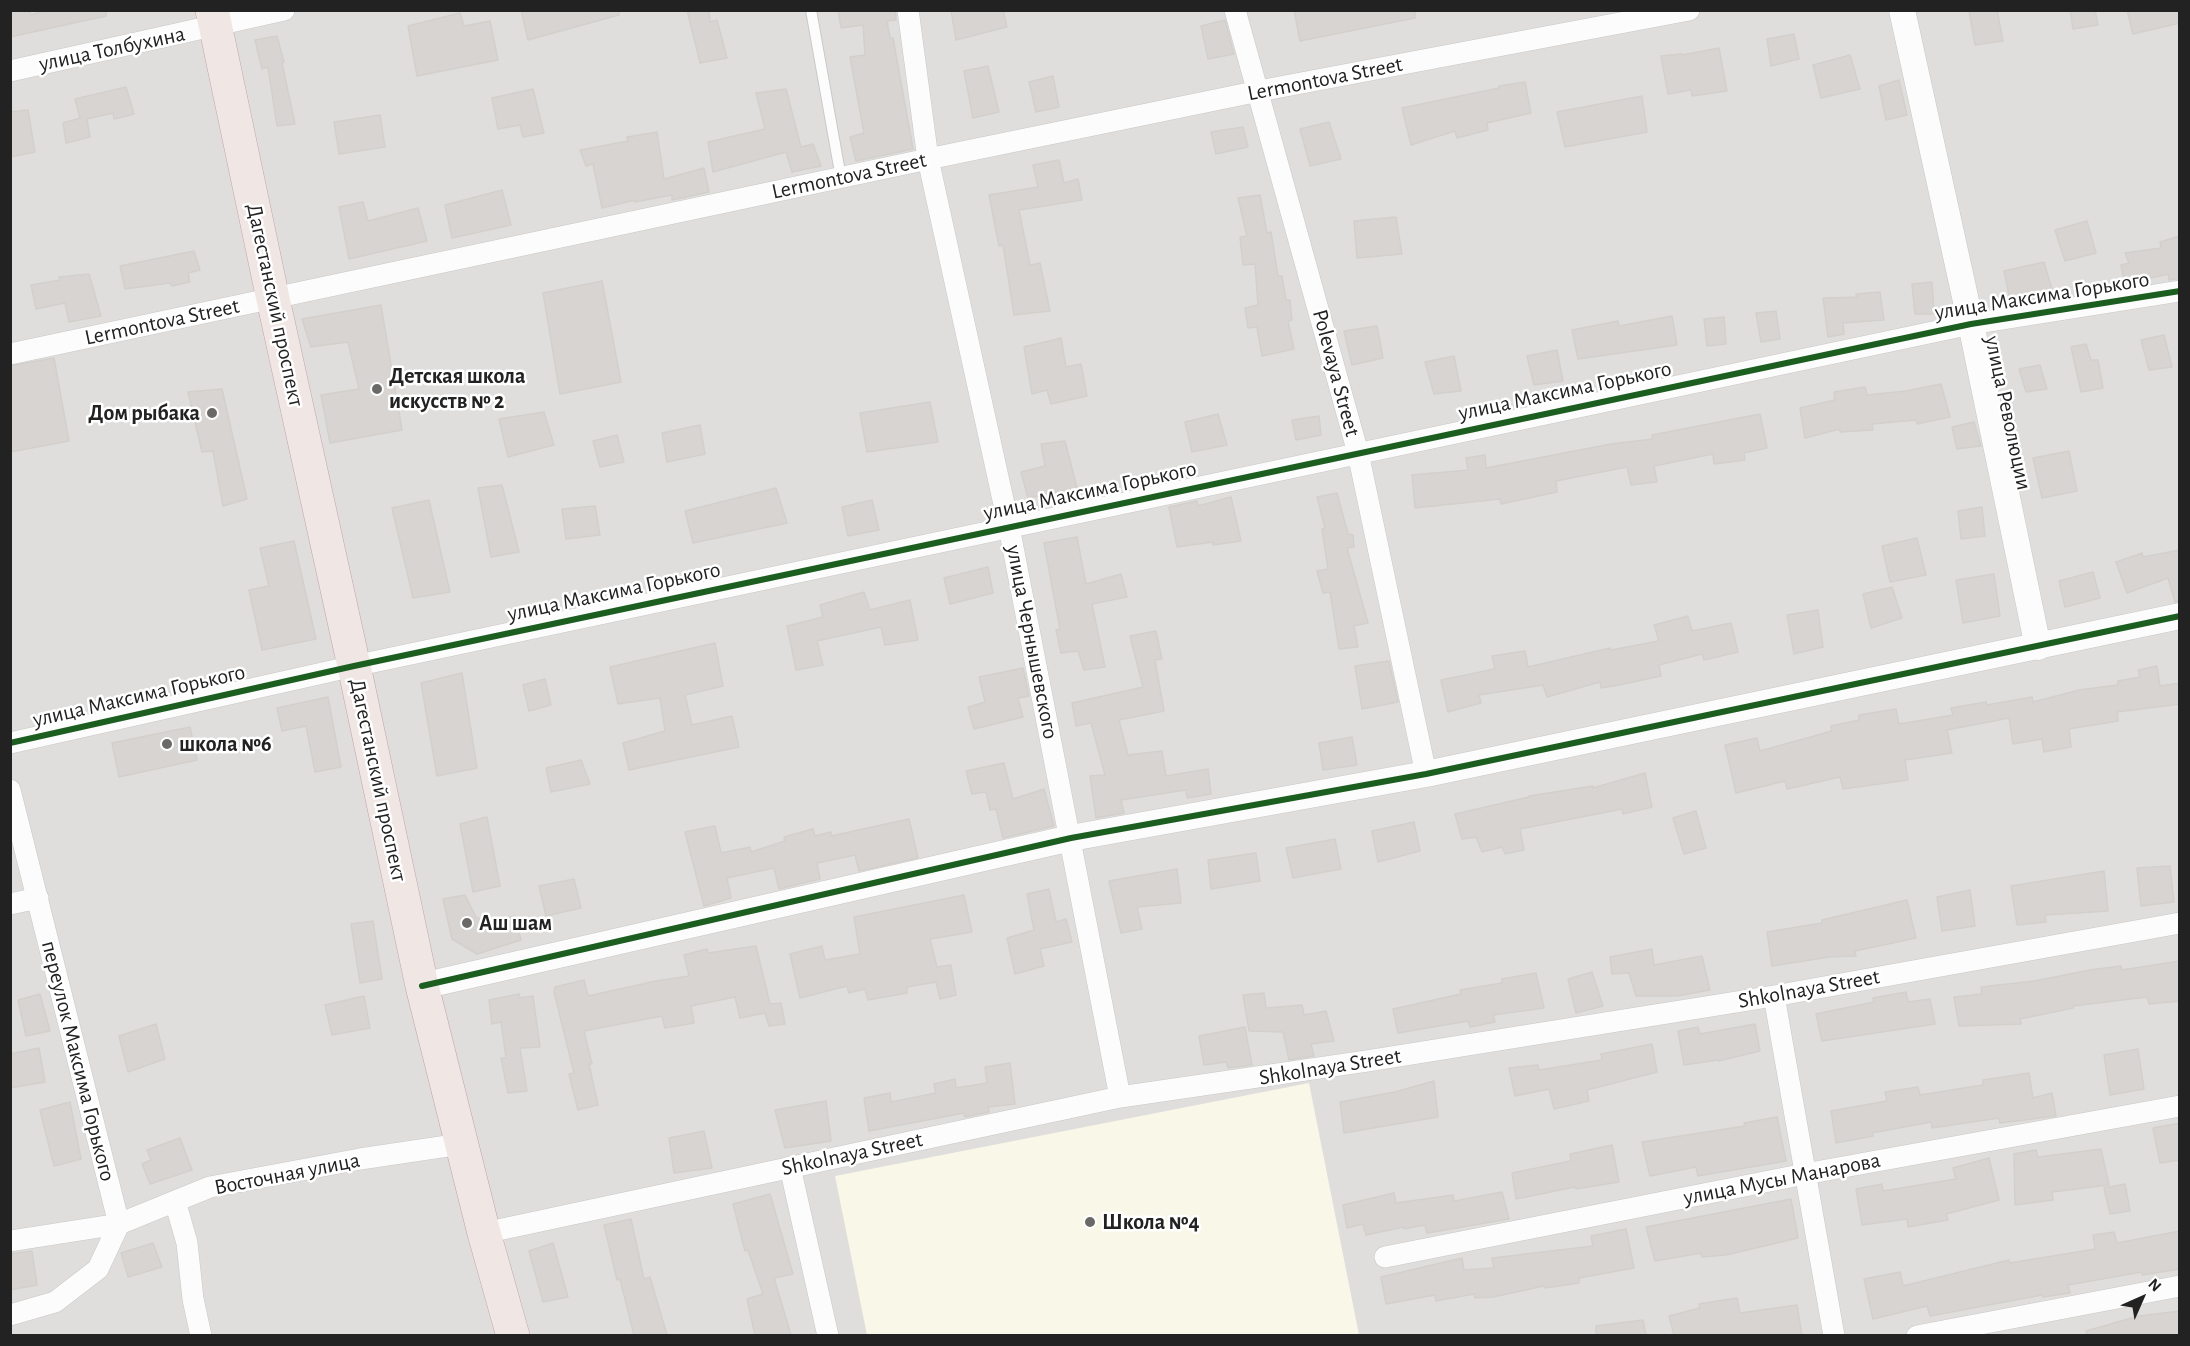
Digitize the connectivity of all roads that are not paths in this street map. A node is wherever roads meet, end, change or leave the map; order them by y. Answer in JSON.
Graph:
{"nodes":[{"id":1,"x":284,"y":10,"type":"edge"},
{"id":2,"x":811,"y":10,"type":"edge"},
{"id":3,"x":908,"y":10,"type":"edge"},
{"id":4,"x":1235,"y":10,"type":"edge"},
{"id":5,"x":1689,"y":10,"type":"edge"},
{"id":6,"x":1902,"y":10,"type":"edge"},
{"id":7,"x":214,"y":18,"type":"edge"},
{"id":8,"x":10,"y":71,"type":"edge"},
{"id":9,"x":1259,"y":92,"type":"junction"},
{"id":10,"x":928,"y":159,"type":"junction"},
{"id":11,"x":842,"y":178,"type":"junction"},
{"id":12,"x":2180,"y":291,"type":"edge"},
{"id":13,"x":273,"y":299,"type":"junction"},
{"id":14,"x":1971,"y":324,"type":"junction"},
{"id":15,"x":10,"y":354,"type":"edge"},
{"id":16,"x":1358,"y":453,"type":"junction"},
{"id":17,"x":1009,"y":527,"type":"junction"},
{"id":18,"x":2180,"y":616,"type":"edge"},
{"id":19,"x":2038,"y":647,"type":"junction"},
{"id":20,"x":354,"y":666,"type":"junction"},
{"id":21,"x":10,"y":743,"type":"edge"},
{"id":22,"x":1426,"y":774,"type":"junction"},
{"id":23,"x":10,"y":790,"type":"edge"},
{"id":24,"x":1071,"y":838,"type":"junction"},
{"id":25,"x":38,"y":898,"type":"junction"},
{"id":26,"x":10,"y":904,"type":"edge"},
{"id":27,"x":2180,"y":923,"type":"edge"},
{"id":28,"x":422,"y":986,"type":"junction"},
{"id":29,"x":1774,"y":996,"type":"junction"},
{"id":30,"x":1120,"y":1097,"type":"junction"},
{"id":31,"x":2180,"y":1106,"type":"edge"},
{"id":32,"x":462,"y":1144,"type":"junction"},
{"id":33,"x":790,"y":1167,"type":"junction"},
{"id":34,"x":1805,"y":1174,"type":"junction"},
{"id":35,"x":175,"y":1201,"type":"junction"},
{"id":36,"x":119,"y":1224,"type":"junction"},
{"id":37,"x":484,"y":1233,"type":"junction"},
{"id":38,"x":10,"y":1241,"type":"edge"},
{"id":39,"x":1385,"y":1257,"type":"dead end"},
{"id":40,"x":2180,"y":1286,"type":"edge"},
{"id":41,"x":10,"y":1315,"type":"edge"},
{"id":42,"x":201,"y":1335,"type":"edge"},
{"id":43,"x":513,"y":1335,"type":"edge"},
{"id":44,"x":828,"y":1335,"type":"edge"},
{"id":45,"x":1834,"y":1335,"type":"edge"},
{"id":46,"x":1917,"y":1335,"type":"edge"}],
"edges":[{"from":1,"to":7,"type":"street","name":"улица Толбухина"},
{"from":2,"to":11,"type":"lane"},
{"from":3,"to":10,"type":"street","name":"улица Чернышевского"},
{"from":4,"to":9,"type":"street","name":"Polevaya Street"},
{"from":5,"to":9,"type":"street","name":"Lermontova Street"},
{"from":6,"to":14,"type":"street","name":"улица Революции"},
{"from":7,"to":8,"type":"street","name":"улица Толбухина"},
{"from":7,"to":13,"type":"highway","name":"Дагестанский проспект"},
{"from":9,"to":10,"type":"street","name":"Lermontova Street"},
{"from":9,"to":16,"type":"street","name":"Polevaya Street"},
{"from":10,"to":11,"type":"street","name":"Lermontova Street"},
{"from":10,"to":17,"type":"street","name":"улица Чернышевского"},
{"from":11,"to":13,"type":"street","name":"Lermontova Street"},
{"from":12,"to":14,"type":"street","name":"улица Максима Горького"},
{"from":13,"to":15,"type":"street","name":"Lermontova Street"},
{"from":13,"to":20,"type":"highway","name":"Дагестанский проспект"},
{"from":14,"to":16,"type":"street","name":"улица Максима Горького"},
{"from":14,"to":19,"type":"street","name":"улица Революции"},
{"from":16,"to":17,"type":"street","name":"улица Максима Горького"},
{"from":16,"to":22,"type":"street","name":"Polevaya Street"},
{"from":17,"to":20,"type":"street","name":"улица Максима Горького"},
{"from":17,"to":24,"type":"street","name":"улица Чернышевского"},
{"from":18,"to":19,"type":"street"},
{"from":19,"to":22,"type":"street"},
{"from":20,"to":21,"type":"street","name":"улица Максима Горького"},
{"from":20,"to":28,"type":"highway","name":"Дагестанский проспект"},
{"from":22,"to":24,"type":"street"},
{"from":23,"to":25,"type":"street","name":"переулок Максима Горького"},
{"from":24,"to":28,"type":"street"},
{"from":24,"to":30,"type":"street","name":"улица Чернышевского"},
{"from":25,"to":26,"type":"street"},
{"from":25,"to":36,"type":"street","name":"переулок Максима Горького"},
{"from":27,"to":29,"type":"street","name":"Shkolnaya Street"},
{"from":28,"to":32,"type":"highway","name":"Дагестанский проспект"},
{"from":29,"to":30,"type":"street","name":"Shkolnaya Street"},
{"from":29,"to":34,"type":"street"},
{"from":30,"to":33,"type":"street","name":"Shkolnaya Street"},
{"from":31,"to":34,"type":"street","name":"улица Мусы Манарова"},
{"from":32,"to":35,"type":"street","name":"Восточная улица"},
{"from":32,"to":37,"type":"highway","name":"Дагестанский проспект"},
{"from":33,"to":37,"type":"street","name":"Shkolnaya Street"},
{"from":33,"to":44,"type":"street"},
{"from":34,"to":39,"type":"street","name":"улица Мусы Манарова"},
{"from":34,"to":45,"type":"street"},
{"from":35,"to":36,"type":"street","name":"Восточная улица"},
{"from":35,"to":42,"type":"street"},
{"from":36,"to":38,"type":"street","name":"Восточная улица"},
{"from":36,"to":41,"type":"street"},
{"from":37,"to":43,"type":"highway","name":"Дагестанский проспект"},
{"from":40,"to":46,"type":"street"}]}
